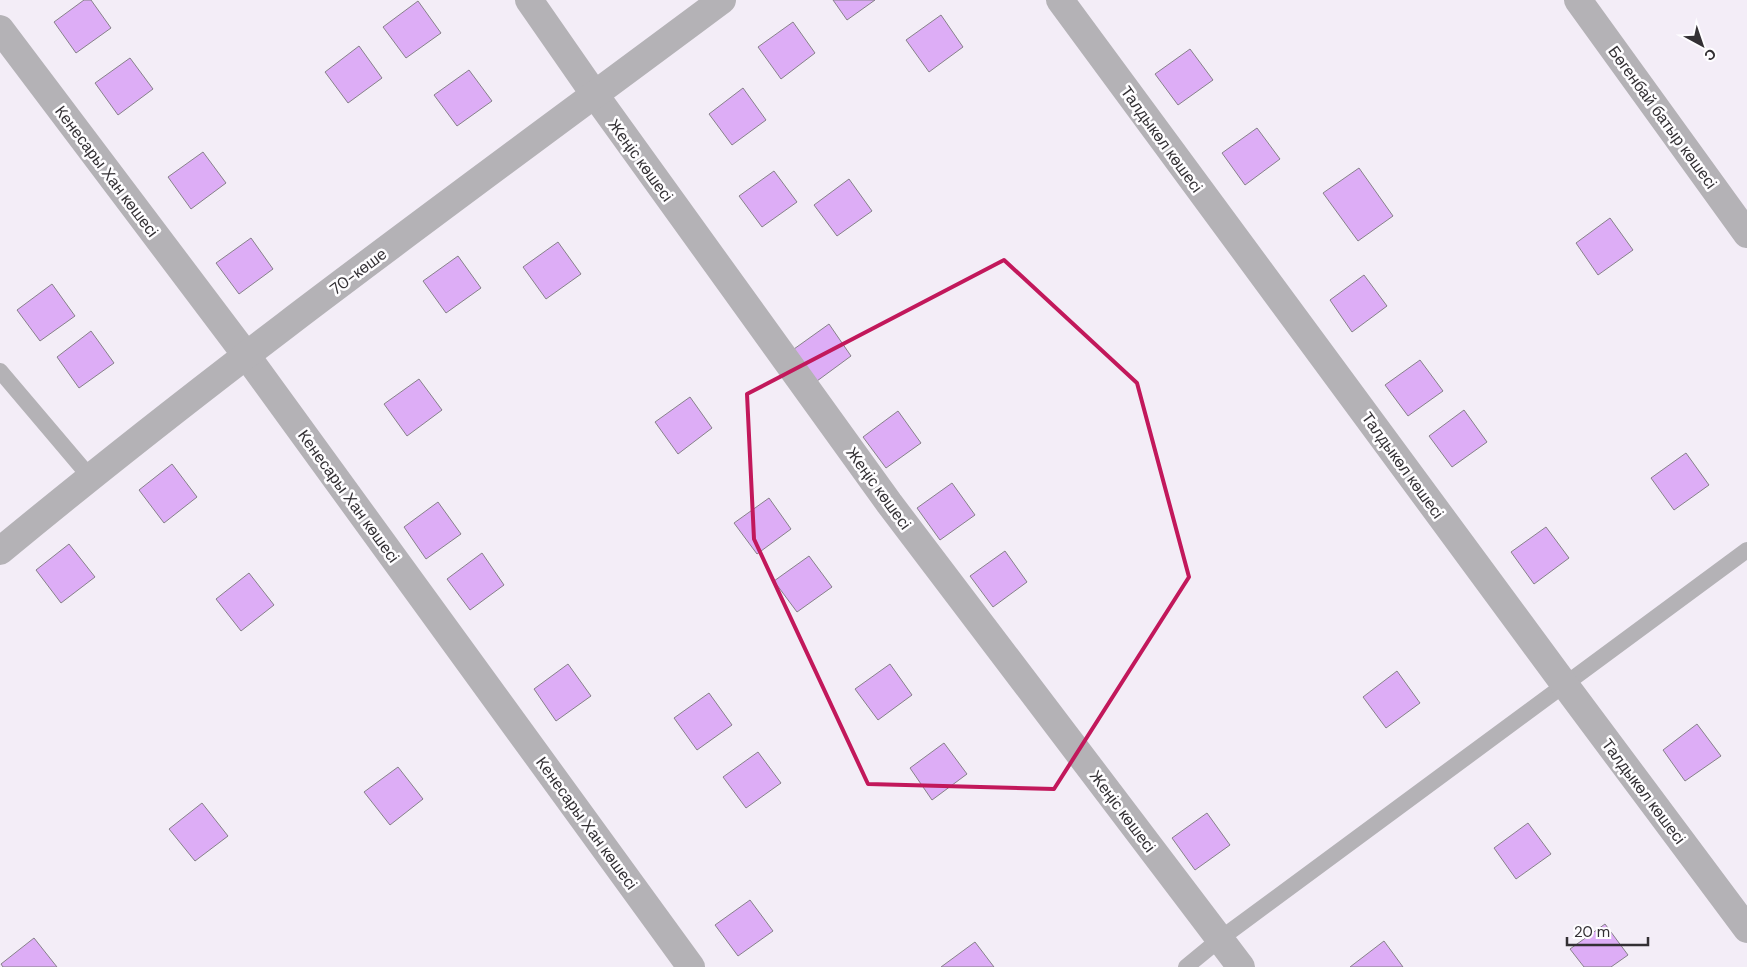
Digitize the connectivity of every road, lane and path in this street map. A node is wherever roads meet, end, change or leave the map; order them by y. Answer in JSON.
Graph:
{"nodes":[{"id":1,"x":528,"y":0,"type":"edge"},
{"id":2,"x":722,"y":0,"type":"edge"},
{"id":3,"x":1060,"y":0,"type":"edge"},
{"id":4,"x":1578,"y":0,"type":"edge"},
{"id":5,"x":0,"y":29,"type":"edge"},
{"id":6,"x":594,"y":95,"type":"junction"},
{"id":7,"x":1747,"y":234,"type":"edge"},
{"id":8,"x":246,"y":355,"type":"junction"},
{"id":9,"x":0,"y":372,"type":"edge"},
{"id":10,"x":90,"y":477,"type":"junction"},
{"id":11,"x":1747,"y":550,"type":"edge"},
{"id":12,"x":0,"y":551,"type":"edge"},
{"id":13,"x":1565,"y":685,"type":"junction"},
{"id":14,"x":1747,"y":929,"type":"edge"},
{"id":15,"x":1220,"y":939,"type":"junction"},
{"id":16,"x":691,"y":967,"type":"edge"},
{"id":17,"x":1186,"y":967,"type":"edge"},
{"id":18,"x":1241,"y":967,"type":"edge"}],
"edges":[{"from":1,"to":6,"type":"street","name":"Жеңіс көшесі"},
{"from":2,"to":6,"type":"street","name":"70-көше"},
{"from":3,"to":13,"type":"street","name":"Талдыкөл көшесі"},
{"from":4,"to":7,"type":"street","name":"Бөгенбай батыр көшесі"},
{"from":5,"to":8,"type":"street","name":"Кенесары Хан көшесі"},
{"from":6,"to":8,"type":"street","name":"70-көше"},
{"from":6,"to":15,"type":"street","name":"Жеңіс көшесі"},
{"from":8,"to":10,"type":"street","name":"70-көше"},
{"from":8,"to":16,"type":"street","name":"Кенесары Хан көшесі"},
{"from":9,"to":10,"type":"lane"},
{"from":10,"to":12,"type":"street","name":"70-көше"},
{"from":11,"to":13,"type":"lane"},
{"from":13,"to":14,"type":"street","name":"Талдыкөл көшесі"},
{"from":13,"to":15,"type":"lane"},
{"from":15,"to":17,"type":"lane"},
{"from":15,"to":18,"type":"street","name":"Жеңіс көшесі"}]}
